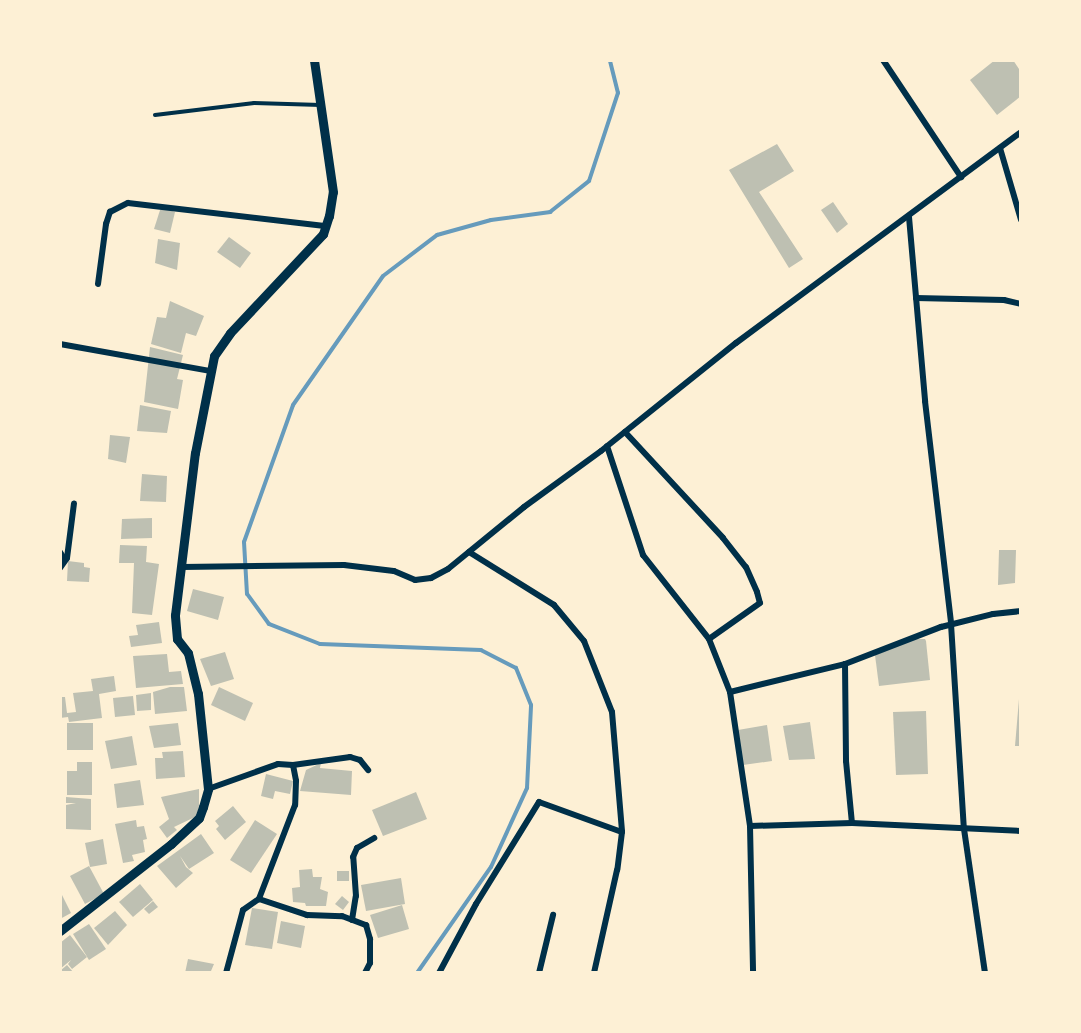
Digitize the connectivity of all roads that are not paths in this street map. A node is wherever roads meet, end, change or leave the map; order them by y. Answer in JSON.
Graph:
{"nodes":[{"id":1,"x":314,"y":60,"type":"edge"},
{"id":2,"x":883,"y":60,"type":"edge"},
{"id":3,"x":322,"y":105,"type":"junction"},
{"id":4,"x":154,"y":115,"type":"dead end"},
{"id":5,"x":1021,"y":132,"type":"edge"},
{"id":6,"x":1000,"y":148,"type":"junction"},
{"id":7,"x":961,"y":177,"type":"junction"},
{"id":8,"x":909,"y":217,"type":"junction"},
{"id":9,"x":1021,"y":220,"type":"edge"},
{"id":10,"x":325,"y":226,"type":"junction"},
{"id":11,"x":98,"y":284,"type":"dead end"},
{"id":12,"x":916,"y":298,"type":"junction"},
{"id":13,"x":1021,"y":304,"type":"edge"},
{"id":14,"x":60,"y":344,"type":"edge"},
{"id":15,"x":210,"y":371,"type":"junction"},
{"id":16,"x":624,"y":432,"type":"junction"},
{"id":17,"x":607,"y":446,"type":"junction"},
{"id":18,"x":74,"y":503,"type":"dead end"},
{"id":19,"x":60,"y":552,"type":"edge"},
{"id":20,"x":469,"y":552,"type":"junction"},
{"id":21,"x":65,"y":560,"type":"junction"},
{"id":22,"x":182,"y":567,"type":"junction"},
{"id":23,"x":60,"y":568,"type":"edge"},
{"id":24,"x":1021,"y":611,"type":"edge"},
{"id":25,"x":951,"y":624,"type":"junction"},
{"id":26,"x":709,"y":639,"type":"junction"},
{"id":27,"x":845,"y":664,"type":"junction"},
{"id":28,"x":730,"y":692,"type":"junction"},
{"id":29,"x":293,"y":765,"type":"junction"},
{"id":30,"x":368,"y":770,"type":"dead end"},
{"id":31,"x":208,"y":789,"type":"junction"},
{"id":32,"x":852,"y":823,"type":"junction"},
{"id":33,"x":750,"y":826,"type":"junction"},
{"id":34,"x":964,"y":829,"type":"junction"},
{"id":35,"x":1021,"y":831,"type":"edge"},
{"id":36,"x":622,"y":832,"type":"junction"},
{"id":37,"x":374,"y":838,"type":"dead end"},
{"id":38,"x":259,"y":899,"type":"junction"},
{"id":39,"x":553,"y":915,"type":"dead end"},
{"id":40,"x":352,"y":920,"type":"junction"},
{"id":41,"x":60,"y":931,"type":"edge"},
{"id":42,"x":226,"y":973,"type":"edge"},
{"id":43,"x":365,"y":973,"type":"edge"},
{"id":44,"x":439,"y":973,"type":"edge"},
{"id":45,"x":539,"y":973,"type":"edge"},
{"id":46,"x":594,"y":973,"type":"edge"},
{"id":47,"x":753,"y":973,"type":"edge"},
{"id":48,"x":985,"y":973,"type":"edge"}],
"edges":[{"from":1,"to":3,"type":"street"},
{"from":2,"to":7,"type":"street"},
{"from":3,"to":4,"type":"lane"},
{"from":3,"to":10,"type":"street"},
{"from":5,"to":6,"type":"street"},
{"from":6,"to":7,"type":"street"},
{"from":6,"to":9,"type":"street"},
{"from":7,"to":8,"type":"street"},
{"from":8,"to":12,"type":"street"},
{"from":8,"to":16,"type":"street"},
{"from":10,"to":11,"type":"street"},
{"from":10,"to":15,"type":"street"},
{"from":12,"to":13,"type":"street"},
{"from":12,"to":25,"type":"street"},
{"from":14,"to":15,"type":"street"},
{"from":15,"to":22,"type":"street"},
{"from":16,"to":17,"type":"street"},
{"from":16,"to":26,"type":"street"},
{"from":17,"to":20,"type":"street"},
{"from":17,"to":26,"type":"street"},
{"from":18,"to":21,"type":"street"},
{"from":19,"to":21,"type":"street"},
{"from":20,"to":22,"type":"street"},
{"from":20,"to":36,"type":"street"},
{"from":21,"to":23,"type":"street"},
{"from":22,"to":31,"type":"street"},
{"from":24,"to":25,"type":"street"},
{"from":25,"to":27,"type":"street"},
{"from":25,"to":34,"type":"street"},
{"from":26,"to":28,"type":"street"},
{"from":27,"to":28,"type":"street"},
{"from":27,"to":32,"type":"street"},
{"from":28,"to":33,"type":"street"},
{"from":29,"to":30,"type":"street"},
{"from":29,"to":31,"type":"street"},
{"from":29,"to":38,"type":"street"},
{"from":31,"to":41,"type":"street"},
{"from":32,"to":33,"type":"street"},
{"from":32,"to":34,"type":"street"},
{"from":33,"to":47,"type":"street"},
{"from":34,"to":35,"type":"street"},
{"from":34,"to":48,"type":"street"},
{"from":36,"to":44,"type":"street"},
{"from":36,"to":46,"type":"street"},
{"from":37,"to":40,"type":"street"},
{"from":38,"to":40,"type":"street"},
{"from":38,"to":42,"type":"street"},
{"from":39,"to":45,"type":"street"},
{"from":40,"to":43,"type":"street"}]}
